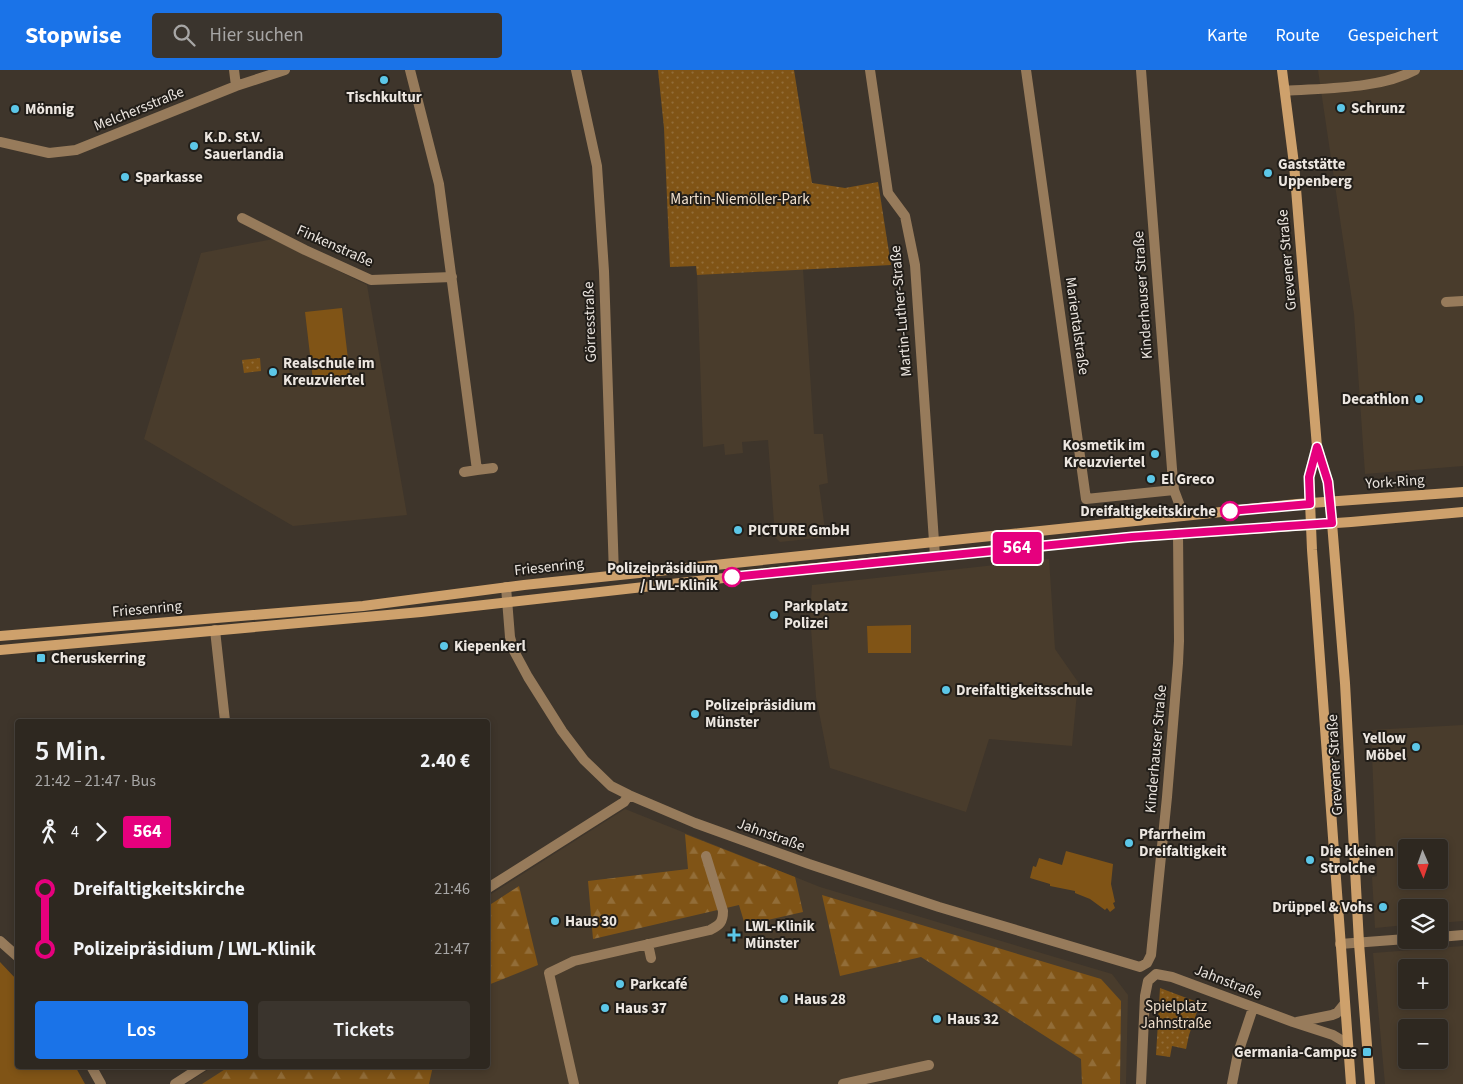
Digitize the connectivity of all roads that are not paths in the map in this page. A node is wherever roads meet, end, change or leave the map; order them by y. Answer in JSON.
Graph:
{"nodes":[{"id":1,"x":234,"y":70,"type":"edge"},
{"id":2,"x":285,"y":70,"type":"edge"},
{"id":3,"x":410,"y":70,"type":"edge"},
{"id":4,"x":576,"y":70,"type":"edge"},
{"id":5,"x":870,"y":70,"type":"edge"},
{"id":6,"x":1026,"y":70,"type":"edge"},
{"id":7,"x":1141,"y":70,"type":"edge"},
{"id":8,"x":1282,"y":70,"type":"edge"},
{"id":9,"x":1415,"y":70,"type":"edge"},
{"id":10,"x":236,"y":86,"type":"junction"},
{"id":11,"x":1285,"y":91,"type":"junction"},
{"id":12,"x":0,"y":142,"type":"edge"},
{"id":13,"x":242,"y":218,"type":"dead end"},
{"id":14,"x":452,"y":278,"type":"junction"},
{"id":15,"x":1463,"y":301,"type":"edge"},
{"id":16,"x":1446,"y":302,"type":"dead end"},
{"id":17,"x":1317,"y":447,"type":"junction"},
{"id":18,"x":493,"y":468,"type":"dead end"},
{"id":19,"x":477,"y":470,"type":"junction"},
{"id":20,"x":464,"y":472,"type":"dead end"},
{"id":21,"x":1174,"y":490,"type":"junction"},
{"id":22,"x":1463,"y":492,"type":"edge"},
{"id":23,"x":1330,"y":502,"type":"junction"},
{"id":24,"x":1310,"y":504,"type":"junction"},
{"id":25,"x":1463,"y":512,"type":"edge"},
{"id":26,"x":1183,"y":516,"type":"junction"},
{"id":27,"x":1332,"y":523,"type":"junction"},
{"id":28,"x":1310,"y":525,"type":"junction"},
{"id":29,"x":1178,"y":533,"type":"junction"},
{"id":30,"x":934,"y":542,"type":"junction"},
{"id":31,"x":935,"y":556,"type":"junction"},
{"id":32,"x":614,"y":575,"type":"junction"},
{"id":33,"x":506,"y":587,"type":"junction"},
{"id":34,"x":507,"y":603,"type":"junction"},
{"id":35,"x":215,"y":630,"type":"junction"},
{"id":36,"x":0,"y":636,"type":"edge"},
{"id":37,"x":0,"y":650,"type":"edge"},
{"id":38,"x":225,"y":719,"type":"edge"},
{"id":39,"x":629,"y":795,"type":"junction"},
{"id":40,"x":706,"y":856,"type":"dead end"},
{"id":41,"x":490,"y":887,"type":"edge"},
{"id":42,"x":1463,"y":935,"type":"edge"},
{"id":43,"x":1448,"y":936,"type":"edge"},
{"id":44,"x":1398,"y":940,"type":"edge"},
{"id":45,"x":0,"y":941,"type":"edge"},
{"id":46,"x":1359,"y":943,"type":"junction"},
{"id":47,"x":648,"y":944,"type":"junction"},
{"id":48,"x":1340,"y":944,"type":"junction"},
{"id":49,"x":15,"y":954,"type":"edge"},
{"id":50,"x":651,"y":958,"type":"dead end"},
{"id":51,"x":1145,"y":965,"type":"joint"},
{"id":52,"x":1345,"y":1003,"type":"junction"},
{"id":53,"x":1253,"y":1008,"type":"junction"},
{"id":54,"x":1293,"y":1022,"type":"junction"},
{"id":55,"x":1348,"y":1044,"type":"junction"},
{"id":56,"x":929,"y":1065,"type":"dead end"},
{"id":57,"x":94,"y":1069,"type":"edge"},
{"id":58,"x":198,"y":1069,"type":"edge"},
{"id":59,"x":101,"y":1084,"type":"edge"},
{"id":60,"x":175,"y":1084,"type":"edge"},
{"id":61,"x":574,"y":1084,"type":"edge"},
{"id":62,"x":842,"y":1084,"type":"edge"},
{"id":63,"x":1141,"y":1084,"type":"edge"},
{"id":64,"x":1232,"y":1084,"type":"edge"},
{"id":65,"x":1351,"y":1084,"type":"edge"},
{"id":66,"x":1370,"y":1084,"type":"edge"}],
"edges":[{"from":1,"to":10,"type":"street"},
{"from":2,"to":10,"type":"street","name":"Melchersstraße"},
{"from":3,"to":14,"type":"street"},
{"from":4,"to":32,"type":"street","name":"Görresstraße"},
{"from":5,"to":30,"type":"street","name":"Martin-Luther-Straße"},
{"from":6,"to":21,"type":"street","name":"Marientalstraße"},
{"from":7,"to":21,"type":"street","name":"Kinderhauser Straße"},
{"from":8,"to":11,"type":"main road","name":"Grevener Straße"},
{"from":9,"to":11,"type":"street"},
{"from":10,"to":12,"type":"street","name":"Melchersstraße"},
{"from":11,"to":17,"type":"main road","name":"Grevener Straße"},
{"from":13,"to":14,"type":"street","name":"Finkenstraße"},
{"from":14,"to":19,"type":"street"},
{"from":15,"to":16,"type":"street"},
{"from":17,"to":23,"type":"main road","name":"Grevener Straße"},
{"from":17,"to":24,"type":"main road","name":"Grevener Straße"},
{"from":18,"to":19,"type":"street"},
{"from":19,"to":20,"type":"street"},
{"from":21,"to":26,"type":"street","name":"Kinderhauser Straße"},
{"from":22,"to":23,"type":"main road","name":"York-Ring"},
{"from":23,"to":24,"type":"main road","name":"York-Ring"},
{"from":23,"to":27,"type":"main road","name":"Grevener Straße"},
{"from":24,"to":26,"type":"main road","name":"Friesenring"},
{"from":24,"to":28,"type":"main road","name":"Grevener Straße"},
{"from":25,"to":27,"type":"main road"},
{"from":26,"to":30,"type":"main road","name":"Friesenring"},
{"from":27,"to":28,"type":"main road","name":"Friesenring"},
{"from":27,"to":46,"type":"main road","name":"Grevener Straße"},
{"from":28,"to":29,"type":"main road","name":"Friesenring"},
{"from":28,"to":48,"type":"main road","name":"Grevener Straße"},
{"from":29,"to":31,"type":"main road","name":"Friesenring"},
{"from":29,"to":51,"type":"street","name":"Kinderhauser Straße"},
{"from":30,"to":31,"type":"street","name":"Martin-Luther-Straße"},
{"from":30,"to":32,"type":"main road","name":"Friesenring"},
{"from":31,"to":34,"type":"main road","name":"Friesenring"},
{"from":32,"to":33,"type":"main road","name":"Friesenring"},
{"from":33,"to":34,"type":"street","name":"Jahnstraße"},
{"from":33,"to":36,"type":"main road","name":"Friesenring"},
{"from":34,"to":35,"type":"main road","name":"Friesenring"},
{"from":34,"to":39,"type":"street","name":"Jahnstraße"},
{"from":35,"to":37,"type":"main road","name":"Friesenring"},
{"from":35,"to":38,"type":"street"},
{"from":39,"to":41,"type":"street"},
{"from":39,"to":51,"type":"street","name":"Jahnstraße"},
{"from":40,"to":47,"type":"street"},
{"from":42,"to":43,"type":"street"},
{"from":44,"to":46,"type":"street"},
{"from":45,"to":49,"type":"street"},
{"from":46,"to":48,"type":"street"},
{"from":46,"to":66,"type":"main road","name":"Grevener Straße"},
{"from":47,"to":50,"type":"street"},
{"from":47,"to":61,"type":"street"},
{"from":48,"to":52,"type":"main road","name":"Grevener Straße"},
{"from":52,"to":54,"type":"street","name":"Jahnstraße"},
{"from":52,"to":55,"type":"main road","name":"Grevener Straße"},
{"from":53,"to":54,"type":"street","name":"Jahnstraße"},
{"from":53,"to":63,"type":"street","name":"Jahnstraße"},
{"from":53,"to":64,"type":"street"},
{"from":54,"to":55,"type":"street","name":"Jahnstraße"},
{"from":55,"to":65,"type":"main road","name":"Grevener Straße"},
{"from":56,"to":62,"type":"street"},
{"from":57,"to":59,"type":"street"},
{"from":58,"to":60,"type":"street"}]}
